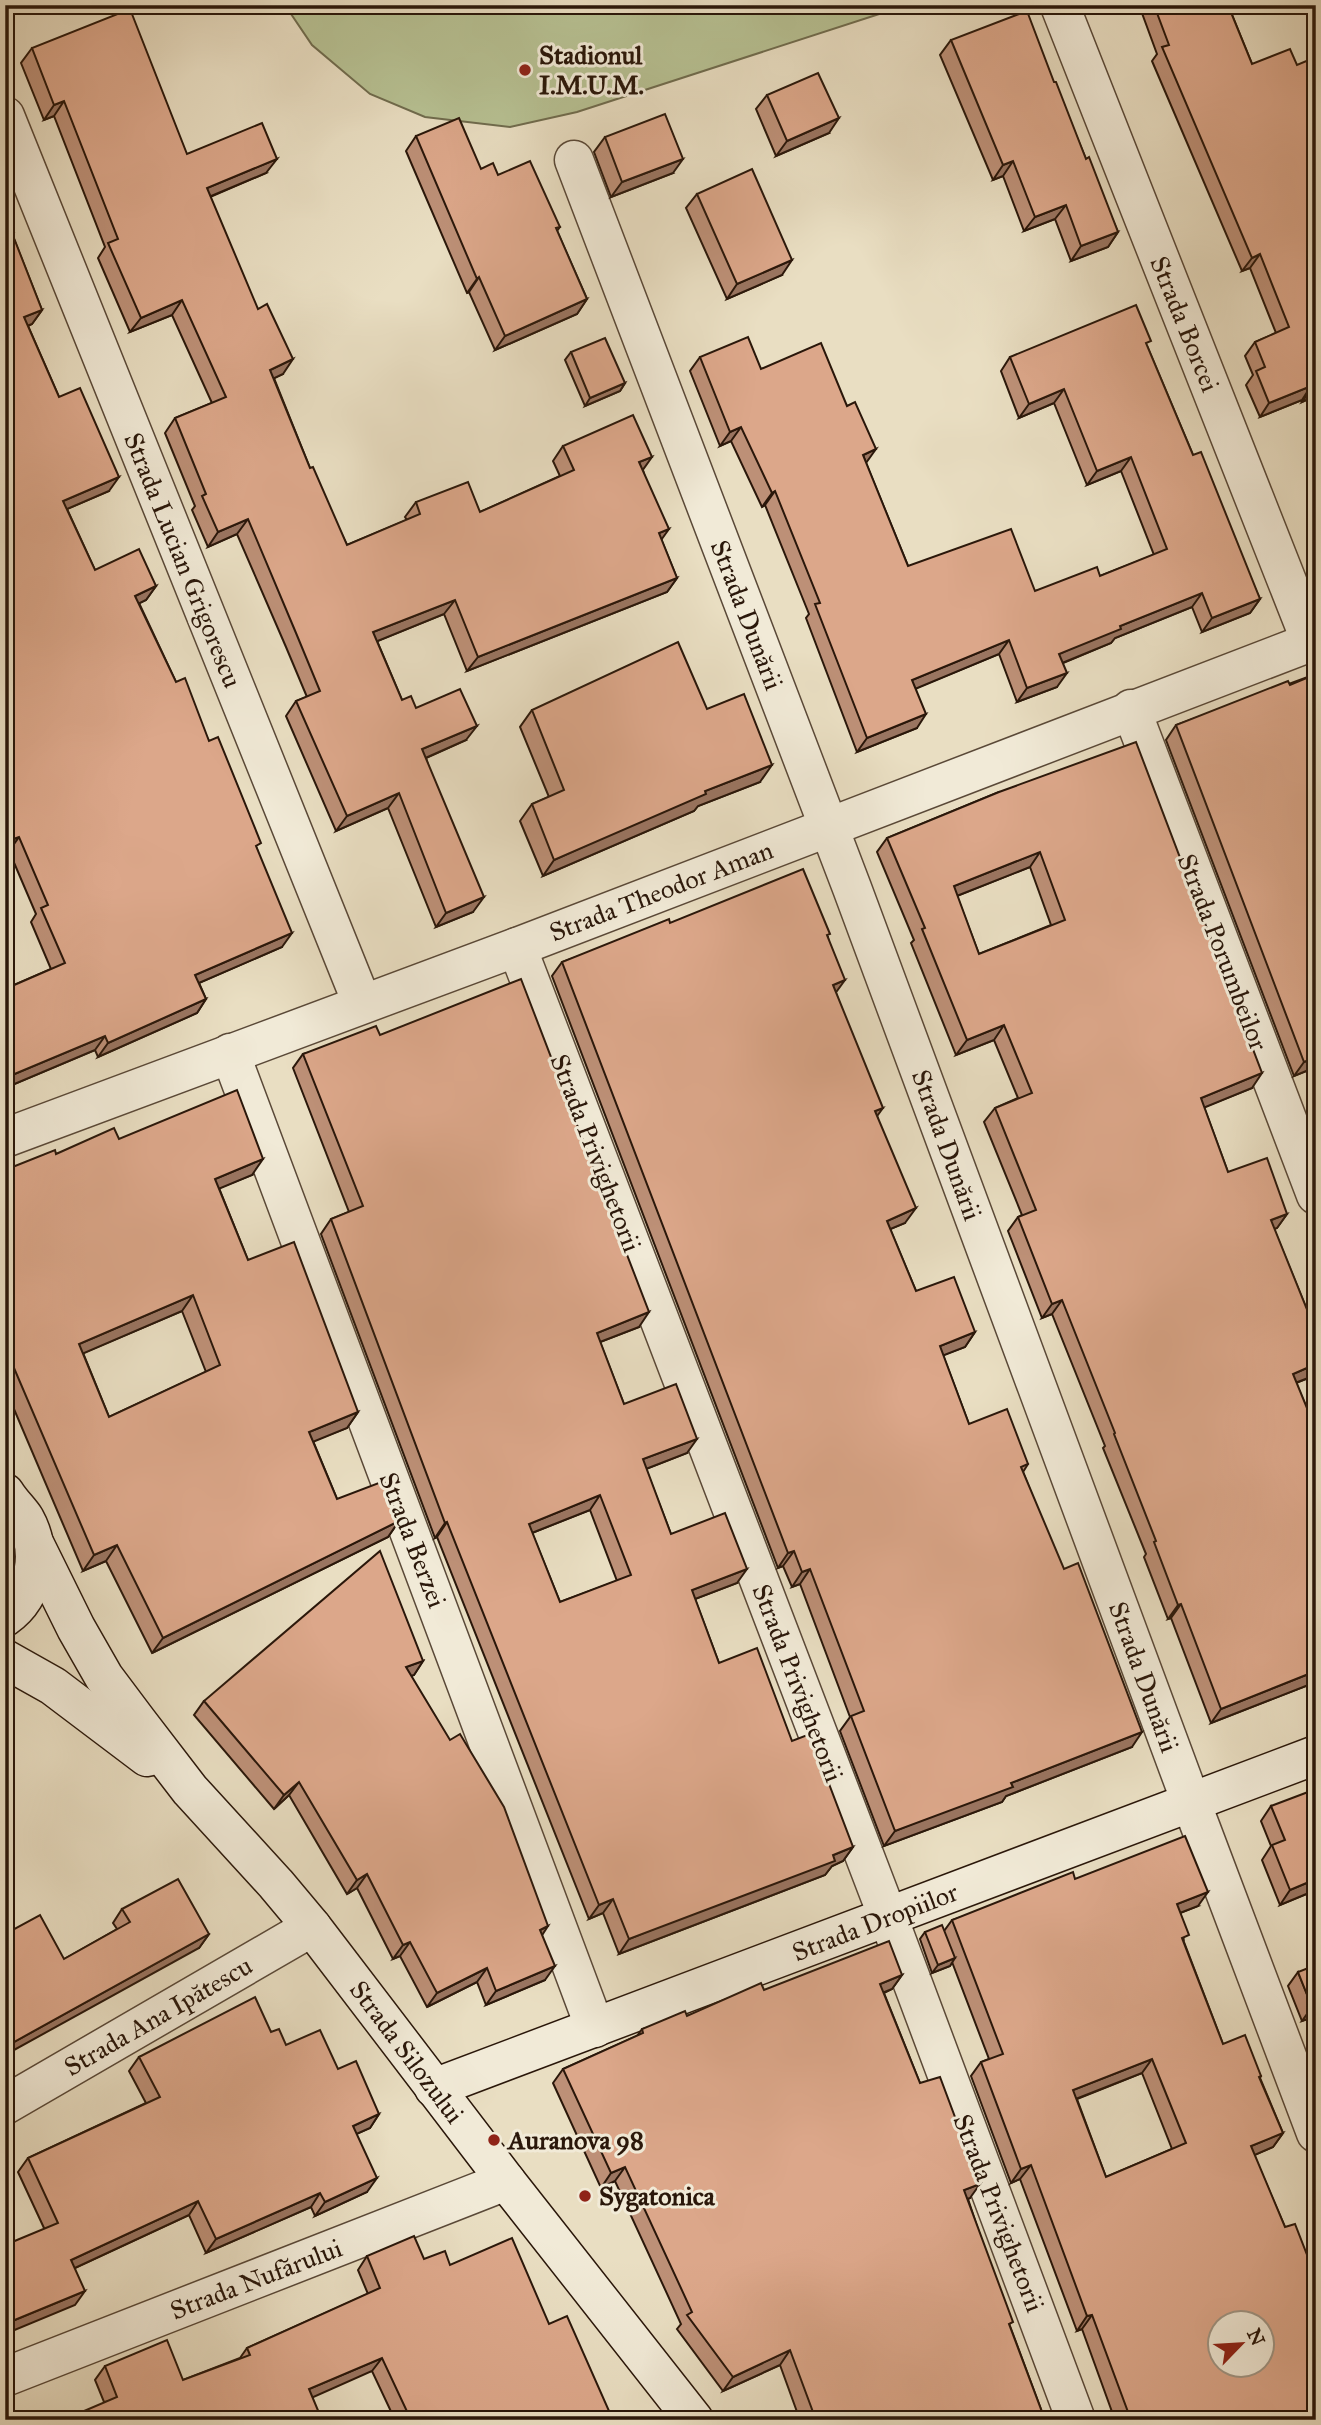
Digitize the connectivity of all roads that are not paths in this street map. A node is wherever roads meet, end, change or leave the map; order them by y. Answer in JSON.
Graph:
{"nodes":[{"id":1,"x":1059,"y":6,"type":"edge"},
{"id":2,"x":5,"y":116,"type":"edge"},
{"id":3,"x":574,"y":160,"type":"dead end"},
{"id":4,"x":1313,"y":641,"type":"edge"},
{"id":5,"x":1131,"y":709,"type":"junction"},
{"id":6,"x":828,"y":827,"type":"junction"},
{"id":7,"x":517,"y":947,"type":"junction"},
{"id":8,"x":362,"y":1003,"type":"junction"},
{"id":9,"x":230,"y":1052,"type":"junction"},
{"id":10,"x":5,"y":1138,"type":"edge"},
{"id":11,"x":1316,"y":1195,"type":"edge"},
{"id":12,"x":7,"y":1497,"type":"edge"},
{"id":13,"x":34,"y":1543,"type":"junction"},
{"id":14,"x":5,"y":1617,"type":"edge"},
{"id":15,"x":5,"y":1660,"type":"edge"},
{"id":16,"x":1316,"y":1755,"type":"edge"},
{"id":17,"x":190,"y":1790,"type":"junction"},
{"id":18,"x":1191,"y":1802,"type":"junction"},
{"id":19,"x":888,"y":1917,"type":"junction"},
{"id":20,"x":312,"y":1927,"type":"junction"},
{"id":21,"x":595,"y":2028,"type":"junction"},
{"id":22,"x":434,"y":2088,"type":"junction"},
{"id":23,"x":5,"y":2105,"type":"edge"},
{"id":24,"x":1316,"y":2133,"type":"edge"},
{"id":25,"x":506,"y":2181,"type":"junction"},
{"id":26,"x":5,"y":2376,"type":"edge"},
{"id":27,"x":694,"y":2420,"type":"edge"},
{"id":28,"x":1076,"y":2420,"type":"edge"}],
"edges":[{"from":1,"to":4,"type":"street","name":"Strada Borcei"},
{"from":2,"to":8,"type":"street","name":"Strada Lucian Grigorescu"},
{"from":3,"to":6,"type":"street","name":"Strada Dunării"},
{"from":4,"to":5,"type":"street","name":"Strada Theodor Aman"},
{"from":5,"to":6,"type":"street","name":"Strada Theodor Aman"},
{"from":5,"to":11,"type":"street","name":"Strada Porumbeilor"},
{"from":6,"to":7,"type":"street","name":"Strada Theodor Aman"},
{"from":6,"to":18,"type":"street","name":"Strada Dunării"},
{"from":7,"to":8,"type":"street","name":"Strada Theodor Aman"},
{"from":7,"to":19,"type":"street","name":"Strada Privighetorii"},
{"from":8,"to":9,"type":"street","name":"Strada Theodor Aman"},
{"from":9,"to":10,"type":"street","name":"Strada Theodor Aman"},
{"from":9,"to":21,"type":"street","name":"Strada Berzei"},
{"from":12,"to":13,"type":"street","name":"Strada Silozului"},
{"from":13,"to":14,"type":"street"},
{"from":13,"to":17,"type":"street","name":"Strada Silozului"},
{"from":15,"to":17,"type":"street","name":"Strada Silozului"},
{"from":16,"to":18,"type":"street","name":"Strada Dropiilor"},
{"from":17,"to":20,"type":"street","name":"Strada Silozului"},
{"from":18,"to":19,"type":"street","name":"Strada Dropiilor"},
{"from":18,"to":24,"type":"street","name":"Strada Dunării"},
{"from":19,"to":21,"type":"street","name":"Strada Dropiilor"},
{"from":19,"to":28,"type":"street","name":"Strada Privighetorii"},
{"from":20,"to":22,"type":"street","name":"Strada Silozului"},
{"from":20,"to":23,"type":"street","name":"Strada Ana Ipătescu"},
{"from":21,"to":22,"type":"street","name":"Strada Dropiilor"},
{"from":22,"to":25,"type":"street","name":"Strada Silozului"},
{"from":25,"to":26,"type":"street","name":"Strada Nufărului"},
{"from":25,"to":27,"type":"street","name":"Strada Silozului"}]}
